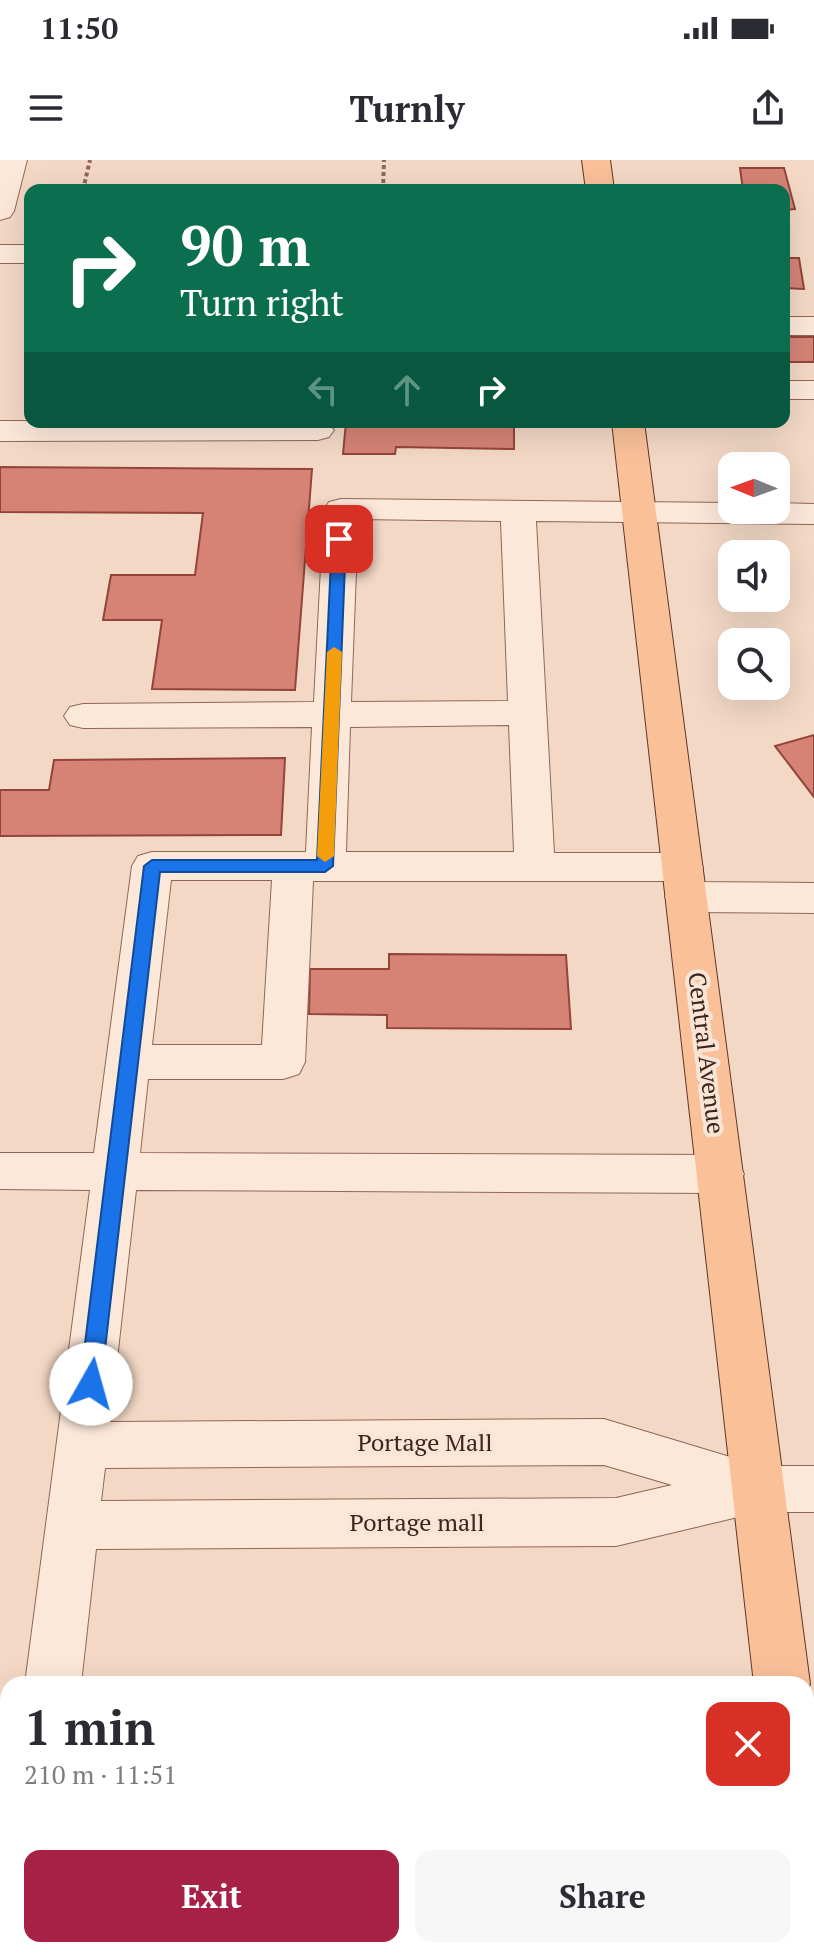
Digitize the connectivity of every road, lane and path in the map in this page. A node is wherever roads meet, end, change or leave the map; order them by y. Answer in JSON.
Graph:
{"nodes":[{"id":1,"x":13,"y":160,"type":"edge"},
{"id":2,"x":90,"y":160,"type":"edge"},
{"id":3,"x":384,"y":160,"type":"edge"},
{"id":4,"x":596,"y":160,"type":"edge"},
{"id":5,"x":84,"y":184,"type":"edge"},
{"id":6,"x":383,"y":184,"type":"edge"},
{"id":7,"x":599,"y":184,"type":"edge"},
{"id":8,"x":0,"y":211,"type":"edge"},
{"id":9,"x":0,"y":254,"type":"edge"},
{"id":10,"x":24,"y":254,"type":"edge"},
{"id":11,"x":790,"y":326,"type":"edge"},
{"id":12,"x":814,"y":326,"type":"edge"},
{"id":13,"x":790,"y":390,"type":"edge"},
{"id":14,"x":814,"y":390,"type":"edge"},
{"id":15,"x":24,"y":409,"type":"edge"},
{"id":16,"x":78,"y":428,"type":"edge"},
{"id":17,"x":246,"y":428,"type":"edge"},
{"id":18,"x":629,"y":428,"type":"edge"},
{"id":19,"x":11,"y":431,"type":"edge"},
{"id":20,"x":318,"y":435,"type":"edge"},
{"id":21,"x":518,"y":511,"type":"junction"},
{"id":22,"x":640,"y":512,"type":"junction"},
{"id":23,"x":814,"y":514,"type":"edge"},
{"id":24,"x":528,"y":713,"type":"junction"},
{"id":25,"x":332,"y":715,"type":"junction"},
{"id":26,"x":83,"y":716,"type":"dead end"},
{"id":27,"x":309,"y":866,"type":"junction"},
{"id":28,"x":535,"y":867,"type":"junction"},
{"id":29,"x":685,"y":882,"type":"junction"},
{"id":30,"x":814,"y":898,"type":"edge"},
{"id":31,"x":129,"y":1062,"type":"junction"},
{"id":32,"x":0,"y":1171,"type":"edge"},
{"id":33,"x":116,"y":1172,"type":"junction"},
{"id":34,"x":721,"y":1174,"type":"junction"},
{"id":35,"x":83,"y":1445,"type":"junction"},
{"id":36,"x":759,"y":1489,"type":"junction"},
{"id":37,"x":814,"y":1489,"type":"edge"},
{"id":38,"x":72,"y":1525,"type":"junction"},
{"id":39,"x":54,"y":1676,"type":"edge"},
{"id":40,"x":781,"y":1676,"type":"edge"}],
"edges":[{"from":1,"to":8,"type":"street"},
{"from":2,"to":5,"type":"path"},
{"from":3,"to":6,"type":"path"},
{"from":4,"to":7,"type":"main road"},
{"from":9,"to":10,"type":"street"},
{"from":11,"to":12,"type":"street"},
{"from":13,"to":14,"type":"street"},
{"from":15,"to":19,"type":"street"},
{"from":16,"to":19,"type":"street"},
{"from":17,"to":20,"type":"street"},
{"from":18,"to":22,"type":"main road","name":"Central Avenue"},
{"from":21,"to":22,"type":"street"},
{"from":21,"to":24,"type":"street"},
{"from":21,"to":25,"type":"street"},
{"from":22,"to":23,"type":"street"},
{"from":22,"to":29,"type":"main road","name":"Central Avenue"},
{"from":24,"to":25,"type":"street"},
{"from":24,"to":28,"type":"street"},
{"from":25,"to":26,"type":"street"},
{"from":25,"to":27,"type":"street"},
{"from":27,"to":28,"type":"street"},
{"from":27,"to":31,"type":"street"},
{"from":27,"to":31,"type":"street"},
{"from":28,"to":29,"type":"street"},
{"from":29,"to":30,"type":"street"},
{"from":29,"to":34,"type":"main road","name":"Central Avenue"},
{"from":31,"to":33,"type":"street"},
{"from":32,"to":33,"type":"street"},
{"from":33,"to":34,"type":"street"},
{"from":33,"to":35,"type":"street"},
{"from":34,"to":36,"type":"main road","name":"Central Avenue"},
{"from":35,"to":36,"type":"street","name":"Portage Mall"},
{"from":35,"to":38,"type":"street"},
{"from":36,"to":37,"type":"street"},
{"from":36,"to":38,"type":"street","name":"Portage mall"},
{"from":36,"to":40,"type":"main road","name":"Central Avenue"},
{"from":38,"to":39,"type":"street"}]}
